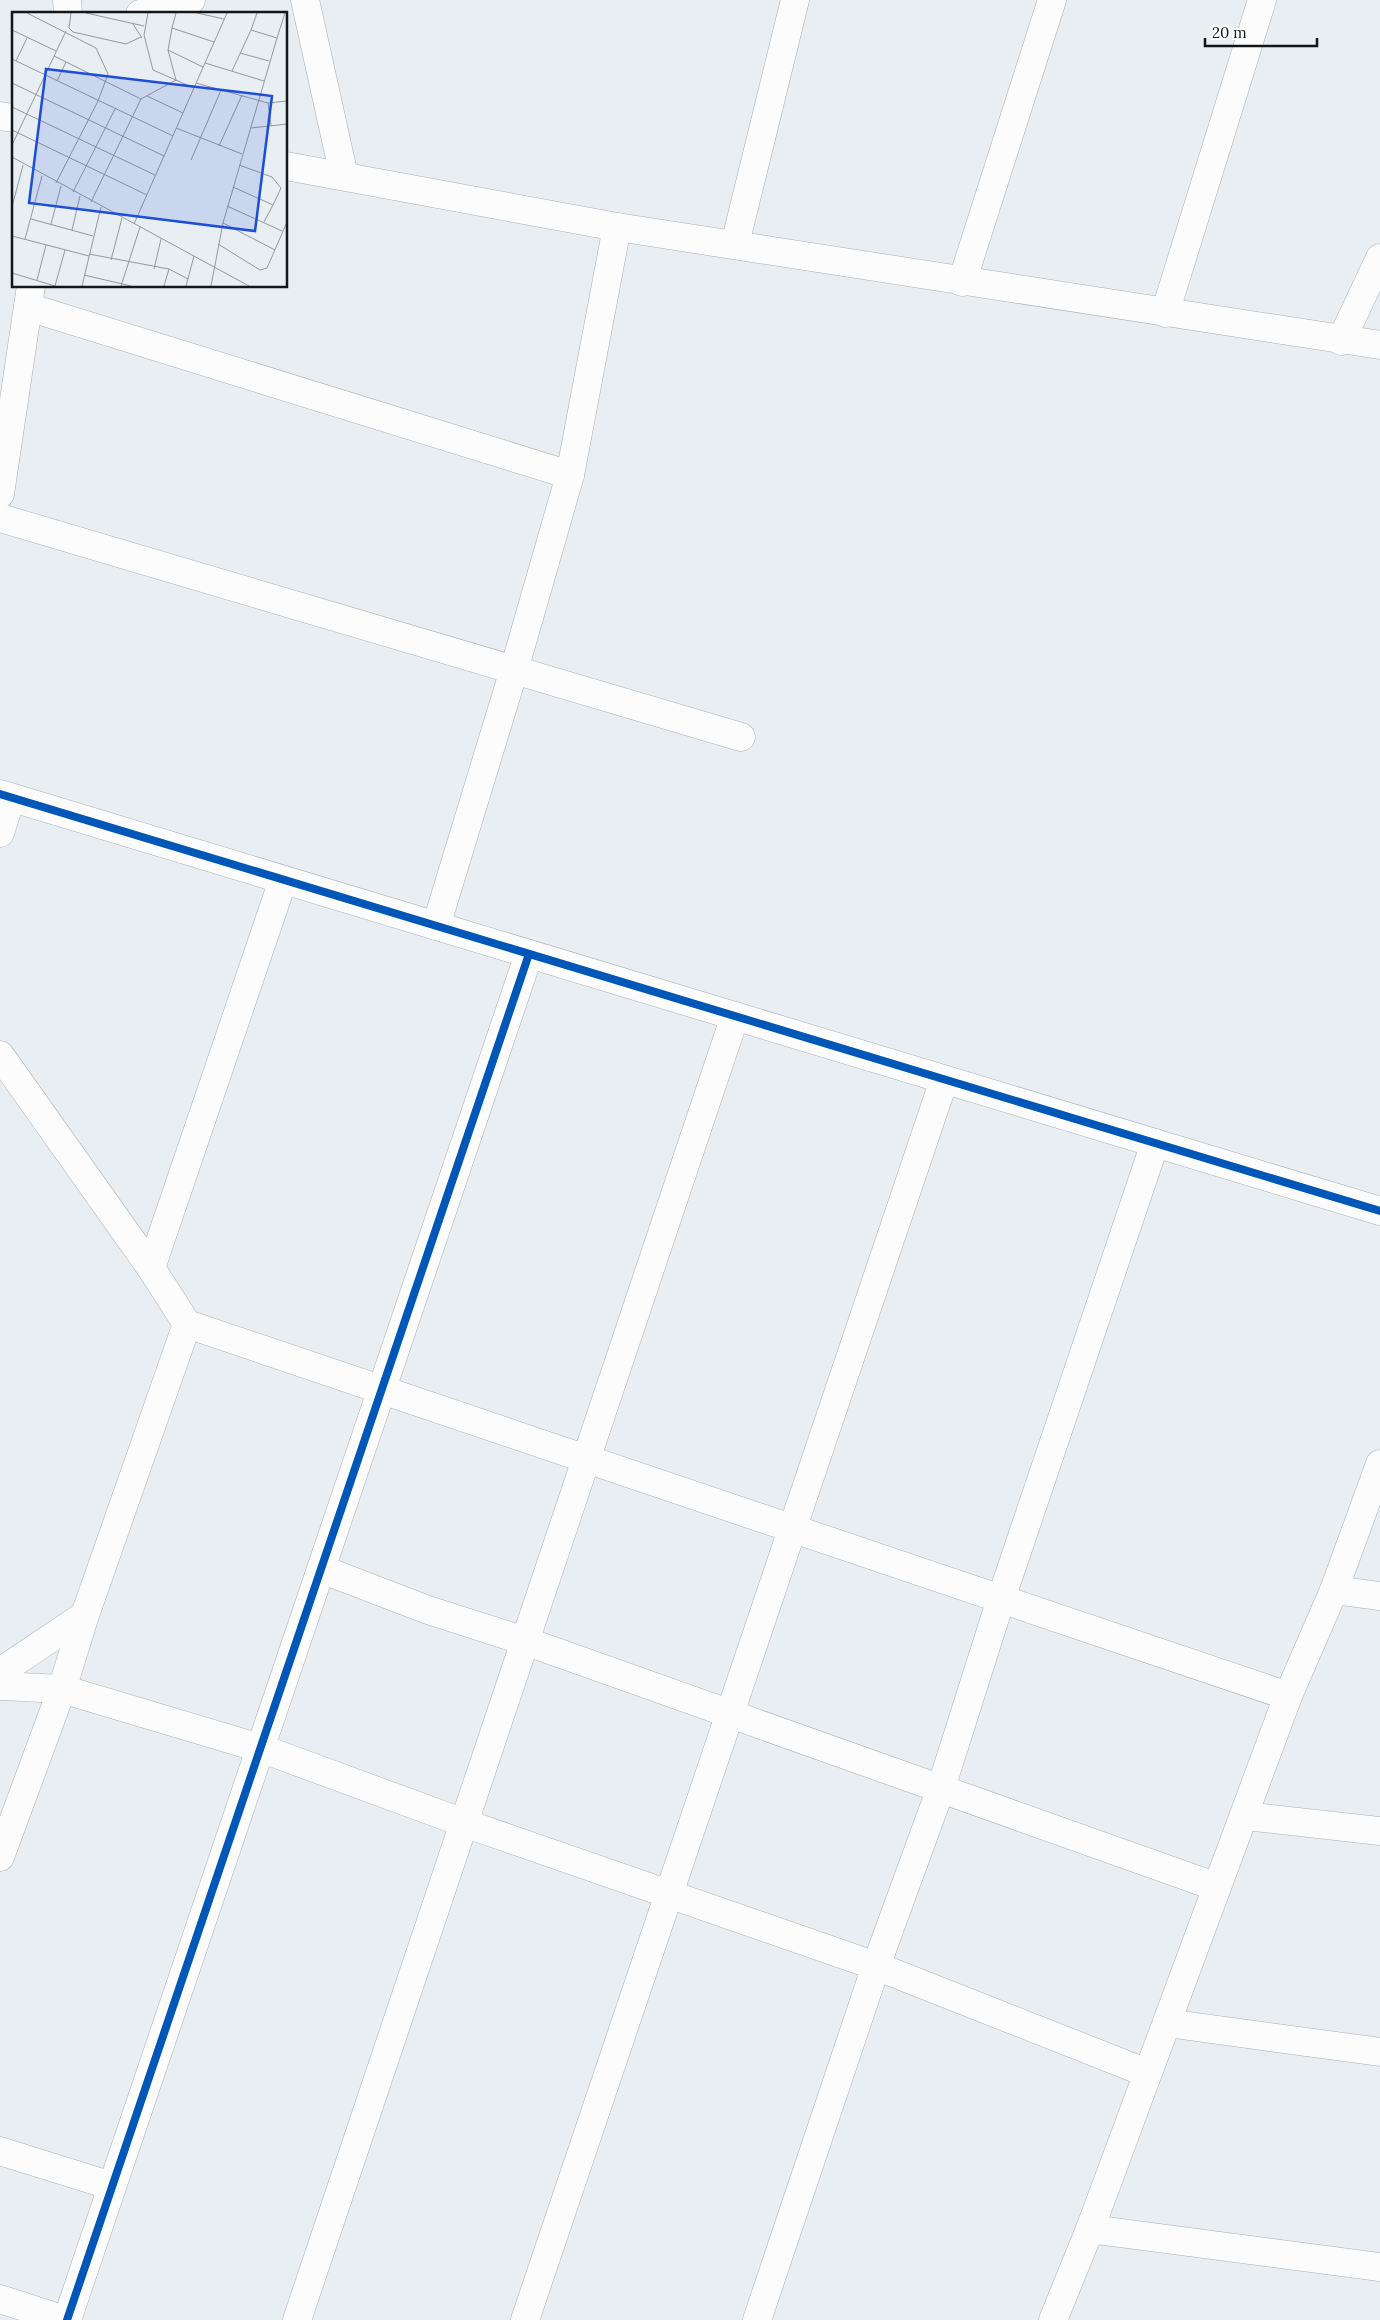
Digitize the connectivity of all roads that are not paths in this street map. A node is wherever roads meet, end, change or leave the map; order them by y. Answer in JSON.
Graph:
{"nodes":[{"id":1,"x":191,"y":0,"type":"edge"},
{"id":2,"x":305,"y":0,"type":"edge"},
{"id":3,"x":795,"y":0,"type":"edge"},
{"id":4,"x":1052,"y":0,"type":"edge"},
{"id":5,"x":1262,"y":0,"type":"edge"},
{"id":6,"x":147,"y":12,"type":"edge"},
{"id":7,"x":288,"y":166,"type":"edge"},
{"id":8,"x":344,"y":176,"type":"junction"},
{"id":9,"x":617,"y":227,"type":"junction"},
{"id":10,"x":735,"y":244,"type":"junction"},
{"id":11,"x":1380,"y":258,"type":"edge"},
{"id":12,"x":962,"y":282,"type":"junction"},
{"id":13,"x":29,"y":297,"type":"edge"},
{"id":14,"x":1165,"y":313,"type":"junction"},
{"id":15,"x":1341,"y":341,"type":"junction"},
{"id":16,"x":1380,"y":345,"type":"edge"},
{"id":17,"x":570,"y":475,"type":"junction"},
{"id":18,"x":0,"y":494,"type":"edge"},
{"id":19,"x":0,"y":518,"type":"edge"},
{"id":20,"x":514,"y":670,"type":"junction"},
{"id":21,"x":741,"y":737,"type":"dead end"},
{"id":22,"x":6,"y":796,"type":"edge"},
{"id":23,"x":0,"y":833,"type":"edge"},
{"id":24,"x":283,"y":880,"type":"junction"},
{"id":25,"x":436,"y":926,"type":"junction"},
{"id":26,"x":529,"y":954,"type":"junction"},
{"id":27,"x":735,"y":1016,"type":"junction"},
{"id":28,"x":0,"y":1055,"type":"edge"},
{"id":29,"x":944,"y":1080,"type":"junction"},
{"id":30,"x":1155,"y":1143,"type":"junction"},
{"id":31,"x":1380,"y":1211,"type":"edge"},
{"id":32,"x":151,"y":1268,"type":"junction"},
{"id":33,"x":187,"y":1324,"type":"junction"},
{"id":34,"x":381,"y":1390,"type":"junction"},
{"id":35,"x":586,"y":1460,"type":"junction"},
{"id":36,"x":1380,"y":1464,"type":"edge"},
{"id":37,"x":792,"y":1529,"type":"junction"},
{"id":38,"x":320,"y":1569,"type":"junction"},
{"id":39,"x":1334,"y":1590,"type":"junction"},
{"id":40,"x":1380,"y":1596,"type":"edge"},
{"id":41,"x":1001,"y":1600,"type":"junction"},
{"id":42,"x":84,"y":1615,"type":"junction"},
{"id":43,"x":525,"y":1641,"type":"junction"},
{"id":44,"x":0,"y":1672,"type":"edge"},
{"id":45,"x":0,"y":1686,"type":"edge"},
{"id":46,"x":62,"y":1689,"type":"junction"},
{"id":47,"x":1288,"y":1696,"type":"junction"},
{"id":48,"x":730,"y":1714,"type":"junction"},
{"id":49,"x":260,"y":1748,"type":"junction"},
{"id":50,"x":941,"y":1788,"type":"junction"},
{"id":51,"x":1245,"y":1816,"type":"junction"},
{"id":52,"x":464,"y":1823,"type":"junction"},
{"id":53,"x":1380,"y":1832,"type":"edge"},
{"id":54,"x":0,"y":1857,"type":"edge"},
{"id":55,"x":1217,"y":1886,"type":"junction"},
{"id":56,"x":669,"y":1892,"type":"junction"},
{"id":57,"x":876,"y":1966,"type":"junction"},
{"id":58,"x":1167,"y":2023,"type":"junction"},
{"id":59,"x":1380,"y":2052,"type":"edge"},
{"id":60,"x":1148,"y":2072,"type":"junction"},
{"id":61,"x":0,"y":2151,"type":"edge"},
{"id":62,"x":112,"y":2186,"type":"junction"},
{"id":63,"x":1090,"y":2229,"type":"junction"},
{"id":64,"x":1380,"y":2267,"type":"edge"},
{"id":65,"x":0,"y":2298,"type":"edge"},
{"id":66,"x":66,"y":2320,"type":"edge"},
{"id":67,"x":297,"y":2320,"type":"edge"},
{"id":68,"x":525,"y":2320,"type":"edge"},
{"id":69,"x":757,"y":2320,"type":"edge"},
{"id":70,"x":1053,"y":2320,"type":"edge"}],
"edges":[{"from":1,"to":6,"type":"street"},
{"from":2,"to":8,"type":"street"},
{"from":3,"to":10,"type":"street"},
{"from":4,"to":12,"type":"street"},
{"from":5,"to":14,"type":"street"},
{"from":7,"to":8,"type":"street"},
{"from":8,"to":9,"type":"street"},
{"from":9,"to":10,"type":"street"},
{"from":9,"to":17,"type":"street"},
{"from":10,"to":12,"type":"street"},
{"from":11,"to":15,"type":"street"},
{"from":12,"to":14,"type":"street"},
{"from":13,"to":17,"type":"street"},
{"from":13,"to":18,"type":"street"},
{"from":14,"to":15,"type":"street"},
{"from":15,"to":16,"type":"street"},
{"from":17,"to":20,"type":"street"},
{"from":19,"to":20,"type":"street"},
{"from":20,"to":21,"type":"street"},
{"from":20,"to":25,"type":"street"},
{"from":22,"to":23,"type":"street"},
{"from":22,"to":24,"type":"street"},
{"from":24,"to":25,"type":"street"},
{"from":24,"to":32,"type":"street"},
{"from":25,"to":26,"type":"street"},
{"from":26,"to":27,"type":"street"},
{"from":26,"to":34,"type":"street"},
{"from":27,"to":29,"type":"street"},
{"from":27,"to":35,"type":"street"},
{"from":28,"to":32,"type":"street"},
{"from":29,"to":30,"type":"street"},
{"from":29,"to":37,"type":"street"},
{"from":30,"to":31,"type":"street"},
{"from":30,"to":41,"type":"street"},
{"from":32,"to":33,"type":"street"},
{"from":33,"to":34,"type":"street"},
{"from":33,"to":42,"type":"street"},
{"from":34,"to":35,"type":"street"},
{"from":34,"to":38,"type":"street"},
{"from":35,"to":37,"type":"street"},
{"from":35,"to":43,"type":"street"},
{"from":36,"to":39,"type":"street"},
{"from":37,"to":41,"type":"street"},
{"from":37,"to":48,"type":"street"},
{"from":38,"to":43,"type":"street"},
{"from":38,"to":49,"type":"street"},
{"from":39,"to":40,"type":"street"},
{"from":39,"to":47,"type":"street"},
{"from":41,"to":47,"type":"street"},
{"from":41,"to":50,"type":"street"},
{"from":42,"to":44,"type":"street"},
{"from":42,"to":46,"type":"street"},
{"from":43,"to":48,"type":"street"},
{"from":43,"to":52,"type":"street"},
{"from":45,"to":46,"type":"street"},
{"from":46,"to":49,"type":"street"},
{"from":46,"to":54,"type":"street"},
{"from":47,"to":51,"type":"street"},
{"from":48,"to":50,"type":"street"},
{"from":48,"to":56,"type":"street"},
{"from":49,"to":52,"type":"street"},
{"from":49,"to":62,"type":"street"},
{"from":50,"to":55,"type":"street"},
{"from":50,"to":57,"type":"street"},
{"from":51,"to":53,"type":"street"},
{"from":51,"to":55,"type":"street"},
{"from":52,"to":56,"type":"street"},
{"from":52,"to":67,"type":"street"},
{"from":55,"to":58,"type":"street"},
{"from":56,"to":57,"type":"street"},
{"from":56,"to":68,"type":"street"},
{"from":57,"to":60,"type":"street"},
{"from":57,"to":69,"type":"street"},
{"from":58,"to":59,"type":"street"},
{"from":58,"to":60,"type":"street"},
{"from":60,"to":63,"type":"street"},
{"from":61,"to":62,"type":"street"},
{"from":62,"to":66,"type":"street"},
{"from":63,"to":64,"type":"street"},
{"from":63,"to":70,"type":"street"},
{"from":65,"to":66,"type":"street"}]}
